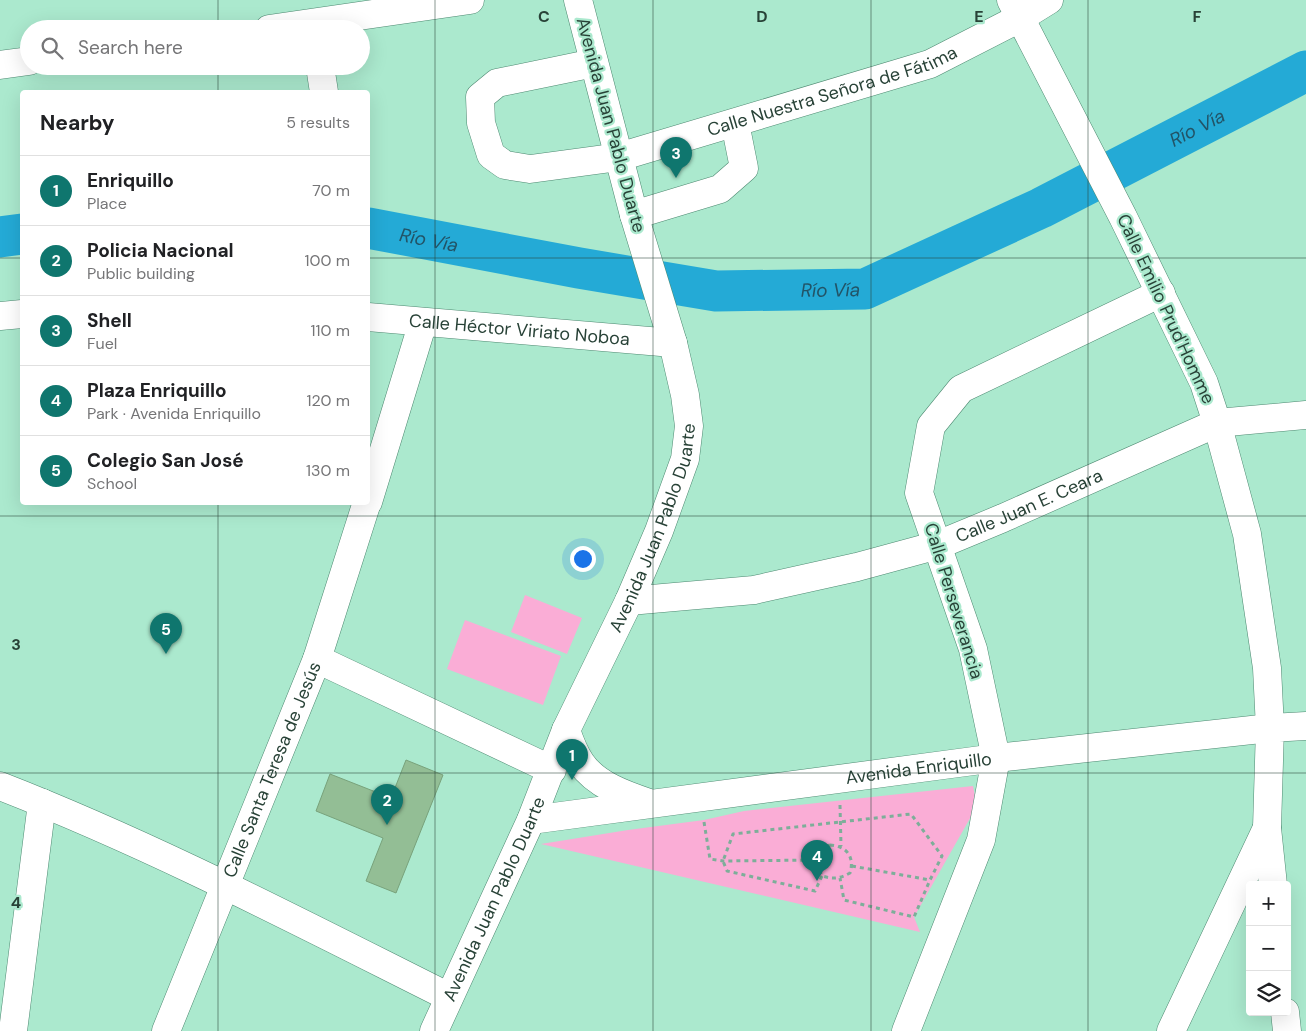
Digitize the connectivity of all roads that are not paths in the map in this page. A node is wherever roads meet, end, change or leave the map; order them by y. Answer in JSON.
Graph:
{"nodes":[{"id":1,"x":470,"y":0,"type":"edge"},
{"id":2,"x":578,"y":0,"type":"edge"},
{"id":3,"x":1049,"y":0,"type":"edge"},
{"id":4,"x":1015,"y":9,"type":"edge"},
{"id":5,"x":310,"y":17,"type":"edge"},
{"id":6,"x":20,"y":62,"type":"edge"},
{"id":7,"x":594,"y":63,"type":"junction"},
{"id":8,"x":0,"y":65,"type":"edge"},
{"id":9,"x":321,"y":75,"type":"edge"},
{"id":10,"x":324,"y":90,"type":"edge"},
{"id":11,"x":734,"y":123,"type":"junction"},
{"id":12,"x":618,"y":157,"type":"junction"},
{"id":13,"x":634,"y":215,"type":"junction"},
{"id":14,"x":1161,"y":293,"type":"junction"},
{"id":15,"x":20,"y":314,"type":"edge"},
{"id":16,"x":0,"y":316,"type":"edge"},
{"id":17,"x":370,"y":317,"type":"edge"},
{"id":18,"x":423,"y":322,"type":"junction"},
{"id":19,"x":669,"y":331,"type":"junction"},
{"id":20,"x":1306,"y":415,"type":"edge"},
{"id":21,"x":1217,"y":423,"type":"junction"},
{"id":22,"x":370,"y":492,"type":"edge"},
{"id":23,"x":366,"y":505,"type":"edge"},
{"id":24,"x":938,"y":545,"type":"junction"},
{"id":25,"x":629,"y":601,"type":"junction"},
{"id":26,"x":317,"y":659,"type":"junction"},
{"id":27,"x":1306,"y":726,"type":"edge"},
{"id":28,"x":1270,"y":728,"type":"junction"},
{"id":29,"x":566,"y":730,"type":"junction"},
{"id":30,"x":996,"y":758,"type":"junction"},
{"id":31,"x":552,"y":770,"type":"junction"},
{"id":32,"x":0,"y":786,"type":"edge"},
{"id":33,"x":42,"y":803,"type":"junction"},
{"id":34,"x":650,"y":804,"type":"junction"},
{"id":35,"x":532,"y":820,"type":"junction"},
{"id":36,"x":1267,"y":828,"type":"junction"},
{"id":37,"x":1273,"y":881,"type":"edge"},
{"id":38,"x":226,"y":885,"type":"junction"},
{"id":39,"x":449,"y":997,"type":"junction"},
{"id":40,"x":1286,"y":1016,"type":"edge"},
{"id":41,"x":13,"y":1031,"type":"edge"},
{"id":42,"x":166,"y":1031,"type":"edge"},
{"id":43,"x":434,"y":1031,"type":"edge"},
{"id":44,"x":906,"y":1031,"type":"edge"},
{"id":45,"x":1171,"y":1031,"type":"edge"},
{"id":46,"x":1287,"y":1031,"type":"edge"}],
"edges":[{"from":1,"to":5,"type":"street"},
{"from":2,"to":7,"type":"street","name":"Avenida Juan Pablo Duarte"},
{"from":3,"to":4,"type":"street","name":"Calle Nuestra Señora de Fátima"},
{"from":4,"to":11,"type":"street","name":"Calle Nuestra Señora de Fátima"},
{"from":4,"to":14,"type":"street","name":"Calle Emilio Prud'Homme"},
{"from":6,"to":8,"type":"street"},
{"from":7,"to":12,"type":"street","name":"Avenida Juan Pablo Duarte"},
{"from":7,"to":12,"type":"street","name":"Calle Nuestra Señora de Fátima"},
{"from":9,"to":10,"type":"street"},
{"from":11,"to":12,"type":"street","name":"Calle Nuestra Señora de Fátima"},
{"from":11,"to":13,"type":"street"},
{"from":12,"to":13,"type":"street","name":"Avenida Juan Pablo Duarte"},
{"from":13,"to":19,"type":"street","name":"Avenida Juan Pablo Duarte"},
{"from":14,"to":21,"type":"street","name":"Calle Emilio Prud'Homme"},
{"from":14,"to":24,"type":"street","name":"Calle Perseverancia"},
{"from":15,"to":16,"type":"street"},
{"from":17,"to":18,"type":"street","name":"Calle Héctor Viriato Noboa"},
{"from":18,"to":19,"type":"street","name":"Calle Héctor Viriato Noboa"},
{"from":18,"to":22,"type":"street","name":"Calle Santa Teresa de Jesús"},
{"from":19,"to":25,"type":"street","name":"Avenida Juan Pablo Duarte"},
{"from":20,"to":21,"type":"street","name":"Calle Juan E. Ceara"},
{"from":21,"to":24,"type":"street","name":"Calle Juan E. Ceara"},
{"from":21,"to":28,"type":"street","name":"Calle Emilio Prud'Homme"},
{"from":23,"to":26,"type":"street","name":"Calle Santa Teresa de Jesús"},
{"from":24,"to":25,"type":"street","name":"Calle Juan E. Ceara"},
{"from":24,"to":30,"type":"street","name":"Calle Perseverancia"},
{"from":25,"to":29,"type":"street","name":"Avenida Juan Pablo Duarte"},
{"from":26,"to":31,"type":"street"},
{"from":26,"to":38,"type":"street","name":"Calle Santa Teresa de Jesús"},
{"from":27,"to":28,"type":"street","name":"Avenida Enriquillo"},
{"from":28,"to":30,"type":"street","name":"Avenida Enriquillo"},
{"from":28,"to":36,"type":"street","name":"Calle Emilio Prud'Homme"},
{"from":29,"to":31,"type":"street","name":"Avenida Juan Pablo Duarte"},
{"from":29,"to":34,"type":"street"},
{"from":30,"to":34,"type":"street","name":"Avenida Enriquillo"},
{"from":30,"to":44,"type":"street","name":"Calle Perseverancia"},
{"from":31,"to":35,"type":"street","name":"Avenida Juan Pablo Duarte"},
{"from":32,"to":33,"type":"street"},
{"from":33,"to":38,"type":"street"},
{"from":33,"to":41,"type":"street"},
{"from":34,"to":35,"type":"street","name":"Avenida Enriquillo"},
{"from":35,"to":39,"type":"street","name":"Avenida Juan Pablo Duarte"},
{"from":36,"to":37,"type":"street","name":"Calle Emilio Prud'Homme"},
{"from":36,"to":45,"type":"street"},
{"from":38,"to":39,"type":"street"},
{"from":38,"to":42,"type":"street","name":"Calle Santa Teresa de Jesús"},
{"from":39,"to":43,"type":"street","name":"Avenida Juan Pablo Duarte"},
{"from":40,"to":46,"type":"street"}]}
